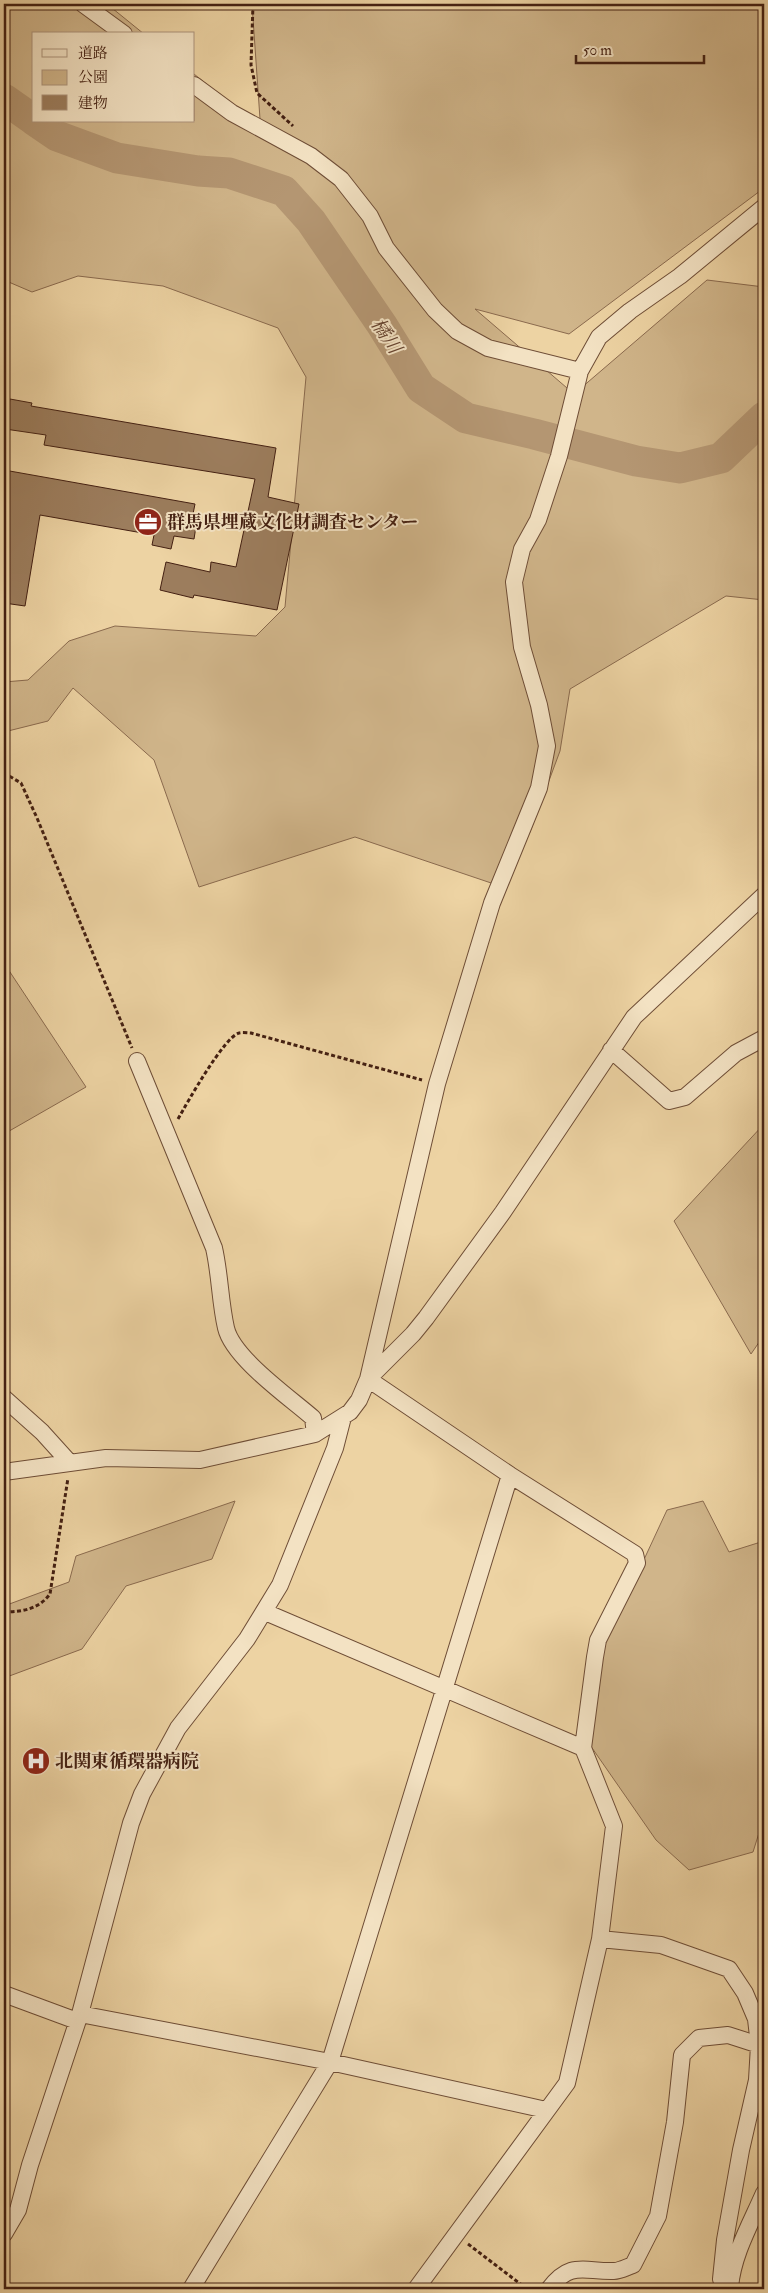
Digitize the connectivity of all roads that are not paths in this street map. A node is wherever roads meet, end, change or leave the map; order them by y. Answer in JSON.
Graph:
{"nodes":[{"id":1,"x":83,"y":4,"type":"edge"},
{"id":2,"x":121,"y":32,"type":"edge"},
{"id":3,"x":195,"y":86,"type":"edge"},
{"id":4,"x":764,"y":207,"type":"edge"},
{"id":5,"x":580,"y":371,"type":"junction"},
{"id":6,"x":764,"y":895,"type":"edge"},
{"id":7,"x":764,"y":1038,"type":"edge"},
{"id":8,"x":611,"y":1050,"type":"junction"},
{"id":9,"x":137,"y":1061,"type":"road end"},
{"id":10,"x":368,"y":1379,"type":"junction"},
{"id":11,"x":4,"y":1398,"type":"edge"},
{"id":12,"x":343,"y":1417,"type":"junction"},
{"id":13,"x":315,"y":1434,"type":"junction"},
{"id":14,"x":70,"y":1463,"type":"junction"},
{"id":15,"x":4,"y":1472,"type":"edge"},
{"id":16,"x":510,"y":1475,"type":"junction"},
{"id":17,"x":265,"y":1612,"type":"junction"},
{"id":18,"x":444,"y":1690,"type":"junction"},
{"id":19,"x":583,"y":1748,"type":"junction"},
{"id":20,"x":600,"y":1939,"type":"junction"},
{"id":21,"x":4,"y":1994,"type":"edge"},
{"id":22,"x":79,"y":2018,"type":"junction"},
{"id":23,"x":759,"y":2044,"type":"junction"},
{"id":24,"x":330,"y":2062,"type":"junction"},
{"id":25,"x":546,"y":2110,"type":"junction"},
{"id":26,"x":764,"y":2193,"type":"edge"},
{"id":27,"x":4,"y":2234,"type":"edge"},
{"id":28,"x":191,"y":2289,"type":"edge"},
{"id":29,"x":416,"y":2289,"type":"edge"},
{"id":30,"x":549,"y":2289,"type":"edge"},
{"id":31,"x":724,"y":2289,"type":"edge"},
{"id":32,"x":730,"y":2289,"type":"edge"}],
"edges":[{"from":1,"to":2,"type":"street"},
{"from":3,"to":5,"type":"street"},
{"from":4,"to":5,"type":"street"},
{"from":5,"to":10,"type":"street"},
{"from":6,"to":8,"type":"street"},
{"from":7,"to":8,"type":"street"},
{"from":8,"to":10,"type":"street"},
{"from":9,"to":13,"type":"street"},
{"from":10,"to":12,"type":"street"},
{"from":10,"to":16,"type":"street"},
{"from":11,"to":14,"type":"street"},
{"from":12,"to":13,"type":"street"},
{"from":12,"to":17,"type":"street"},
{"from":13,"to":14,"type":"street"},
{"from":14,"to":15,"type":"street"},
{"from":16,"to":18,"type":"street"},
{"from":16,"to":19,"type":"street"},
{"from":17,"to":18,"type":"street"},
{"from":17,"to":22,"type":"street"},
{"from":18,"to":19,"type":"street"},
{"from":18,"to":24,"type":"street"},
{"from":19,"to":20,"type":"street"},
{"from":20,"to":23,"type":"street"},
{"from":20,"to":25,"type":"street"},
{"from":21,"to":22,"type":"street"},
{"from":22,"to":24,"type":"street"},
{"from":22,"to":27,"type":"street"},
{"from":23,"to":30,"type":"street"},
{"from":23,"to":31,"type":"street"},
{"from":24,"to":25,"type":"street"},
{"from":24,"to":28,"type":"street"},
{"from":25,"to":29,"type":"street"},
{"from":26,"to":32,"type":"street"}]}
